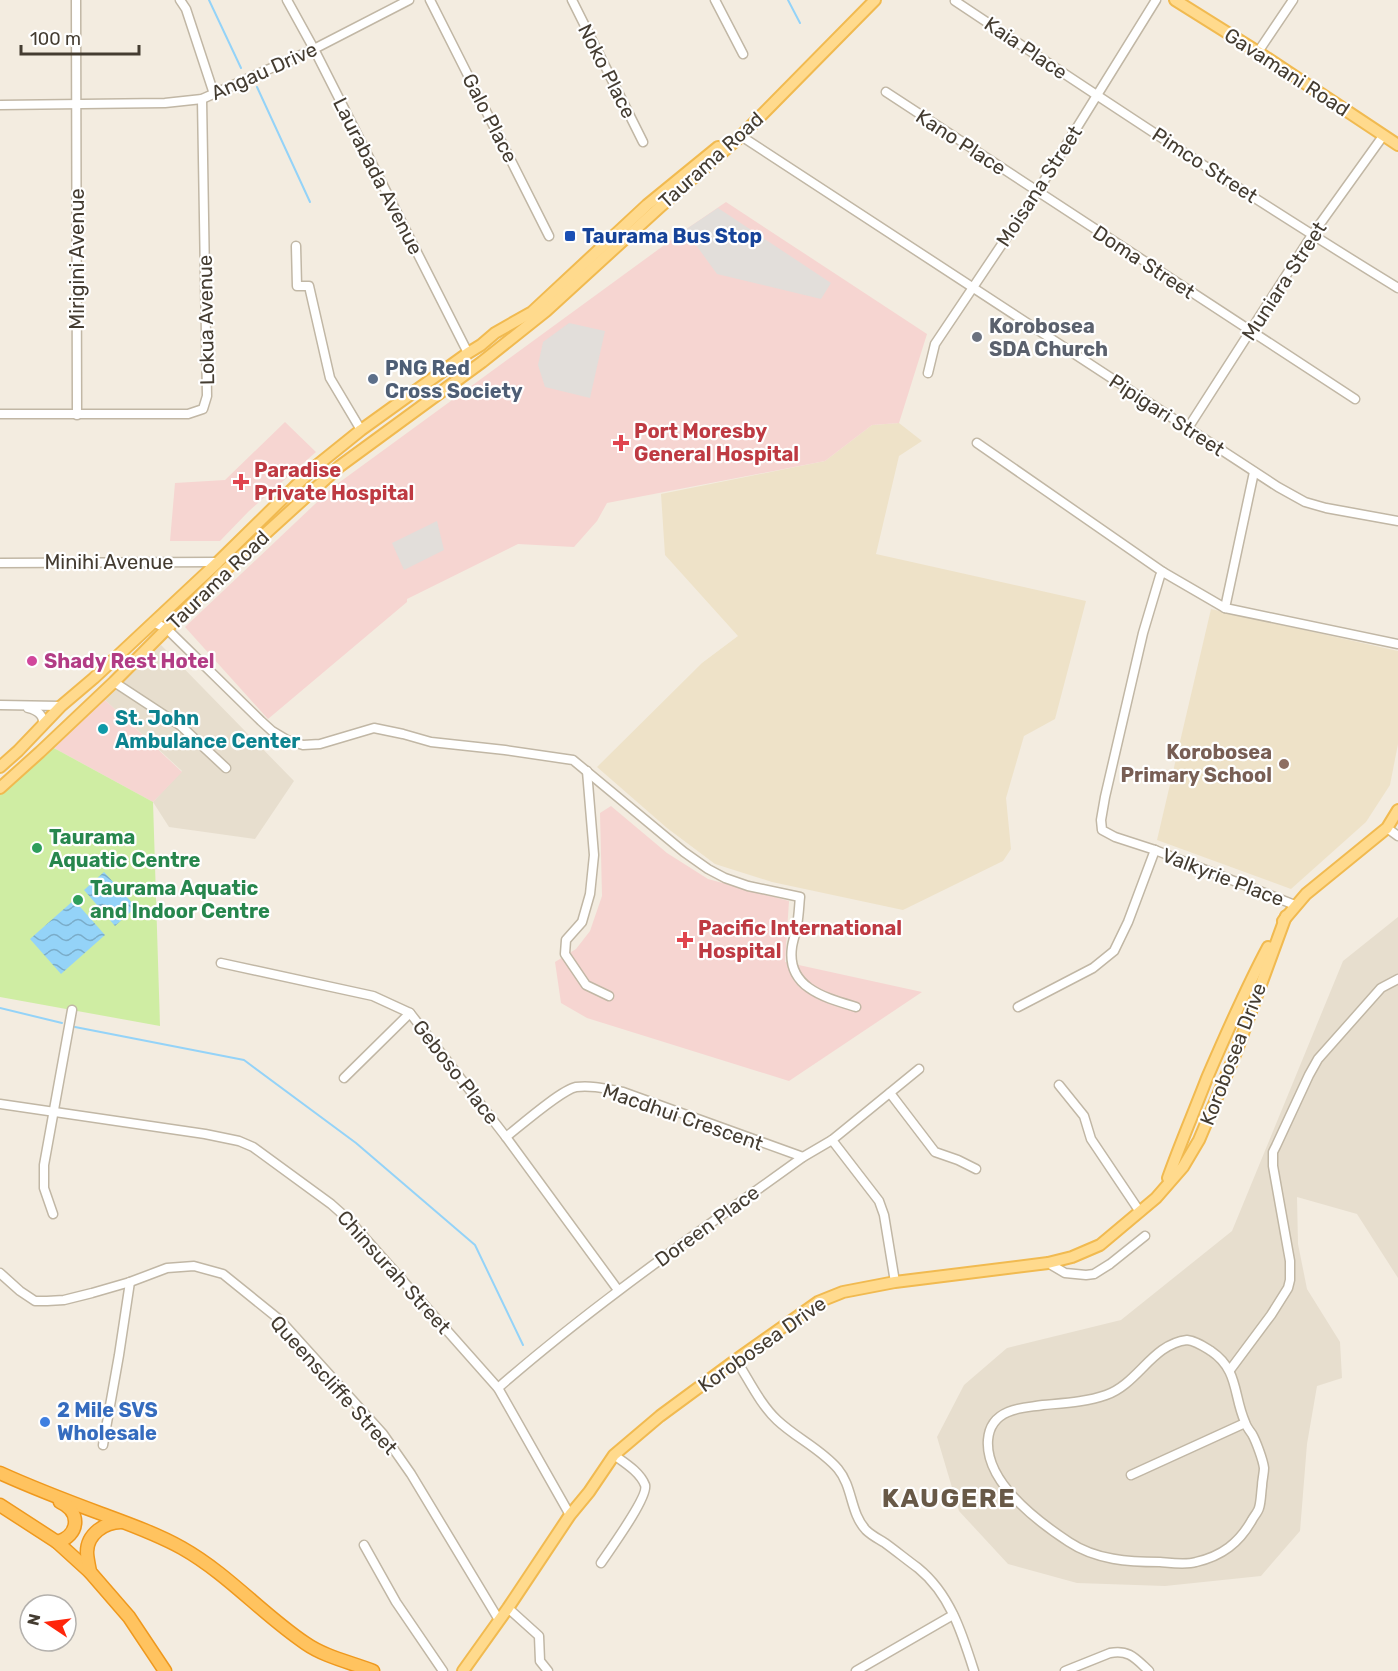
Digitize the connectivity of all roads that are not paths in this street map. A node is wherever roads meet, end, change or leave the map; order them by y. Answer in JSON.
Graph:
{"nodes":[{"id":1,"x":76,"y":0,"type":"edge"},
{"id":2,"x":180,"y":0,"type":"edge"},
{"id":3,"x":287,"y":0,"type":"edge"},
{"id":4,"x":409,"y":0,"type":"edge"},
{"id":5,"x":430,"y":0,"type":"edge"},
{"id":6,"x":572,"y":0,"type":"edge"},
{"id":7,"x":716,"y":0,"type":"edge"},
{"id":8,"x":865,"y":0,"type":"edge"},
{"id":9,"x":875,"y":0,"type":"edge"},
{"id":10,"x":1155,"y":0,"type":"edge"},
{"id":11,"x":1175,"y":0,"type":"edge"},
{"id":12,"x":1293,"y":0,"type":"edge"},
{"id":13,"x":955,"y":1,"type":"edge"},
{"id":14,"x":314,"y":49,"type":"junction"},
{"id":15,"x":1258,"y":52,"type":"junction"},
{"id":16,"x":743,"y":54,"type":"dead end"},
{"id":17,"x":886,"y":92,"type":"dead end"},
{"id":18,"x":214,"y":94,"type":"junction"},
{"id":19,"x":1097,"y":96,"type":"junction"},
{"id":20,"x":202,"y":99,"type":"junction"},
{"id":21,"x":76,"y":104,"type":"junction"},
{"id":22,"x":0,"y":105,"type":"edge"},
{"id":23,"x":741,"y":136,"type":"junction"},
{"id":24,"x":1383,"y":136,"type":"junction"},
{"id":25,"x":643,"y":142,"type":"dead end"},
{"id":26,"x":1398,"y":145,"type":"edge"},
{"id":27,"x":1037,"y":192,"type":"junction"},
{"id":28,"x":1312,"y":235,"type":"junction"},
{"id":29,"x":549,"y":236,"type":"dead end"},
{"id":30,"x":296,"y":246,"type":"dead end"},
{"id":31,"x":972,"y":288,"type":"junction"},
{"id":32,"x":1398,"y":288,"type":"edge"},
{"id":33,"x":1251,"y":332,"type":"junction"},
{"id":34,"x":468,"y":353,"type":"junction"},
{"id":35,"x":928,"y":373,"type":"dead end"},
{"id":36,"x":1355,"y":399,"type":"dead end"},
{"id":37,"x":0,"y":414,"type":"edge"},
{"id":38,"x":77,"y":415,"type":"junction"},
{"id":39,"x":1188,"y":428,"type":"junction"},
{"id":40,"x":361,"y":430,"type":"junction"},
{"id":41,"x":977,"y":443,"type":"dead end"},
{"id":42,"x":1254,"y":472,"type":"junction"},
{"id":43,"x":1398,"y":521,"type":"edge"},
{"id":44,"x":0,"y":562,"type":"edge"},
{"id":45,"x":218,"y":562,"type":"junction"},
{"id":46,"x":1163,"y":572,"type":"junction"},
{"id":47,"x":1225,"y":608,"type":"junction"},
{"id":48,"x":153,"y":622,"type":"junction"},
{"id":49,"x":166,"y":629,"type":"junction"},
{"id":50,"x":1398,"y":644,"type":"edge"},
{"id":51,"x":114,"y":682,"type":"junction"},
{"id":52,"x":64,"y":704,"type":"junction"},
{"id":53,"x":0,"y":705,"type":"edge"},
{"id":54,"x":24,"y":706,"type":"junction"},
{"id":55,"x":78,"y":715,"type":"junction"},
{"id":56,"x":42,"y":726,"type":"junction"},
{"id":57,"x":0,"y":767,"type":"edge"},
{"id":58,"x":226,"y":768,"type":"dead end"},
{"id":59,"x":587,"y":771,"type":"junction"},
{"id":60,"x":0,"y":788,"type":"edge"},
{"id":61,"x":1398,"y":810,"type":"edge"},
{"id":62,"x":1387,"y":828,"type":"junction"},
{"id":63,"x":1398,"y":836,"type":"edge"},
{"id":64,"x":1155,"y":850,"type":"junction"},
{"id":65,"x":1295,"y":905,"type":"junction"},
{"id":66,"x":1286,"y":916,"type":"junction"},
{"id":67,"x":221,"y":963,"type":"dead end"},
{"id":68,"x":1398,"y":979,"type":"edge"},
{"id":69,"x":609,"y":996,"type":"dead end"},
{"id":70,"x":856,"y":1007,"type":"dead end"},
{"id":71,"x":1018,"y":1007,"type":"dead end"},
{"id":72,"x":72,"y":1010,"type":"dead end"},
{"id":73,"x":410,"y":1013,"type":"junction"},
{"id":74,"x":919,"y":1069,"type":"dead end"},
{"id":75,"x":344,"y":1078,"type":"dead end"},
{"id":76,"x":1059,"y":1085,"type":"dead end"},
{"id":77,"x":890,"y":1093,"type":"junction"},
{"id":78,"x":0,"y":1104,"type":"edge"},
{"id":79,"x":54,"y":1112,"type":"junction"},
{"id":80,"x":506,"y":1137,"type":"junction"},
{"id":81,"x":832,"y":1140,"type":"junction"},
{"id":82,"x":803,"y":1157,"type":"junction"},
{"id":83,"x":976,"y":1169,"type":"dead end"},
{"id":84,"x":1167,"y":1184,"type":"junction"},
{"id":85,"x":1140,"y":1212,"type":"junction"},
{"id":86,"x":53,"y":1214,"type":"dead end"},
{"id":87,"x":1144,"y":1236,"type":"dead end"},
{"id":88,"x":1048,"y":1263,"type":"junction"},
{"id":89,"x":0,"y":1273,"type":"edge"},
{"id":90,"x":130,"y":1282,"type":"junction"},
{"id":91,"x":895,"y":1282,"type":"junction"},
{"id":92,"x":618,"y":1290,"type":"junction"},
{"id":93,"x":736,"y":1360,"type":"junction"},
{"id":94,"x":1230,"y":1370,"type":"junction"},
{"id":95,"x":498,"y":1388,"type":"junction"},
{"id":96,"x":1245,"y":1423,"type":"junction"},
{"id":97,"x":103,"y":1445,"type":"dead end"},
{"id":98,"x":614,"y":1455,"type":"junction"},
{"id":99,"x":0,"y":1473,"type":"edge"},
{"id":100,"x":1131,"y":1476,"type":"dead end"},
{"id":101,"x":27,"y":1486,"type":"junction"},
{"id":102,"x":0,"y":1505,"type":"edge"},
{"id":103,"x":570,"y":1515,"type":"junction"},
{"id":104,"x":124,"y":1522,"type":"junction"},
{"id":105,"x":57,"y":1542,"type":"junction"},
{"id":106,"x":363,"y":1545,"type":"dead end"},
{"id":107,"x":601,"y":1563,"type":"dead end"},
{"id":108,"x":90,"y":1572,"type":"junction"},
{"id":109,"x":508,"y":1608,"type":"junction"},
{"id":110,"x":953,"y":1615,"type":"junction"},
{"id":111,"x":500,"y":1620,"type":"junction"},
{"id":112,"x":165,"y":1671,"type":"edge"},
{"id":113,"x":372,"y":1671,"type":"edge"},
{"id":114,"x":443,"y":1671,"type":"edge"},
{"id":115,"x":463,"y":1671,"type":"edge"},
{"id":116,"x":548,"y":1671,"type":"edge"},
{"id":117,"x":856,"y":1671,"type":"edge"},
{"id":118,"x":974,"y":1671,"type":"edge"},
{"id":119,"x":1065,"y":1671,"type":"edge"},
{"id":120,"x":1149,"y":1671,"type":"edge"}],
"edges":[{"from":1,"to":21,"type":"street","name":"Mirigini Avenue"},
{"from":2,"to":18,"type":"street"},
{"from":3,"to":14,"type":"street","name":"Laurabada Avenue"},
{"from":4,"to":14,"type":"street","name":"Angau Drive"},
{"from":5,"to":29,"type":"street","name":"Galo Place"},
{"from":6,"to":25,"type":"street","name":"Noko Place"},
{"from":7,"to":16,"type":"street"},
{"from":8,"to":34,"type":"main road","name":"Taurama Road"},
{"from":9,"to":23,"type":"main road","name":"Taurama Road"},
{"from":10,"to":19,"type":"street","name":"Moisana Street"},
{"from":11,"to":15,"type":"main road","name":"Gavamani Road"},
{"from":12,"to":15,"type":"street"},
{"from":13,"to":19,"type":"street","name":"Kaia Place"},
{"from":14,"to":18,"type":"street","name":"Angau Drive"},
{"from":14,"to":34,"type":"street","name":"Laurabada Avenue"},
{"from":15,"to":24,"type":"main road","name":"Gavamani Road"},
{"from":17,"to":27,"type":"street","name":"Kano Place"},
{"from":18,"to":20,"type":"street","name":"Angau Drive"},
{"from":19,"to":27,"type":"street","name":"Moisana Street"},
{"from":19,"to":28,"type":"street","name":"Pimco Street"},
{"from":20,"to":21,"type":"street","name":"Angau Drive"},
{"from":20,"to":38,"type":"street","name":"Lokua Avenue"},
{"from":21,"to":22,"type":"street","name":"Angau Drive"},
{"from":21,"to":38,"type":"street","name":"Mirigini Avenue"},
{"from":23,"to":31,"type":"street","name":"Pipigari Street"},
{"from":23,"to":49,"type":"main road","name":"Taurama Road"},
{"from":24,"to":26,"type":"main road","name":"Gavamani Road"},
{"from":24,"to":28,"type":"street","name":"Muniara Street"},
{"from":27,"to":31,"type":"street","name":"Moisana Street"},
{"from":27,"to":33,"type":"street","name":"Doma Street"},
{"from":28,"to":32,"type":"street","name":"Pimco Street"},
{"from":28,"to":33,"type":"street","name":"Muniara Street"},
{"from":30,"to":40,"type":"street"},
{"from":31,"to":35,"type":"street","name":"Moisana Street"},
{"from":31,"to":39,"type":"street","name":"Pipigari Street"},
{"from":33,"to":36,"type":"street","name":"Doma Street"},
{"from":33,"to":39,"type":"street","name":"Muniara Street"},
{"from":34,"to":40,"type":"main road","name":"Taurama Road"},
{"from":37,"to":38,"type":"street","name":"Lokua Avenue"},
{"from":39,"to":42,"type":"street","name":"Pipigari Street"},
{"from":40,"to":45,"type":"main road","name":"Taurama Road"},
{"from":41,"to":46,"type":"street"},
{"from":42,"to":43,"type":"street","name":"Pipigari Street"},
{"from":42,"to":47,"type":"street"},
{"from":44,"to":45,"type":"street","name":"Minihi Avenue"},
{"from":45,"to":48,"type":"main road","name":"Taurama Road"},
{"from":46,"to":47,"type":"street"},
{"from":46,"to":64,"type":"street"},
{"from":47,"to":50,"type":"street"},
{"from":48,"to":49,"type":"street"},
{"from":48,"to":52,"type":"main road","name":"Taurama Road"},
{"from":49,"to":51,"type":"main road","name":"Taurama Road"},
{"from":49,"to":59,"type":"street"},
{"from":51,"to":55,"type":"main road","name":"Taurama Road"},
{"from":51,"to":58,"type":"street"},
{"from":52,"to":54,"type":"street"},
{"from":52,"to":55,"type":"main road"},
{"from":52,"to":56,"type":"main road","name":"Taurama Road"},
{"from":53,"to":54,"type":"street"},
{"from":54,"to":56,"type":"street"},
{"from":55,"to":60,"type":"main road","name":"Taurama Road"},
{"from":56,"to":57,"type":"main road","name":"Taurama Road"},
{"from":59,"to":69,"type":"street"},
{"from":59,"to":70,"type":"street"},
{"from":61,"to":62,"type":"main road","name":"Korobosea Drive"},
{"from":62,"to":63,"type":"street"},
{"from":62,"to":65,"type":"main road","name":"Korobosea Drive"},
{"from":64,"to":65,"type":"street","name":"Valkyrie Place"},
{"from":64,"to":71,"type":"street","name":"Valkyrie Place"},
{"from":65,"to":66,"type":"main road","name":"Korobosea Drive"},
{"from":66,"to":84,"type":"main road","name":"Korobosea Drive"},
{"from":66,"to":84,"type":"main road","name":"Korobosea Drive"},
{"from":67,"to":73,"type":"street","name":"Geboso Place"},
{"from":68,"to":94,"type":"street"},
{"from":72,"to":79,"type":"street"},
{"from":73,"to":75,"type":"street"},
{"from":73,"to":80,"type":"street","name":"Geboso Place"},
{"from":74,"to":77,"type":"street","name":"Doreen Place"},
{"from":76,"to":85,"type":"street"},
{"from":77,"to":81,"type":"street","name":"Doreen Place"},
{"from":77,"to":83,"type":"street"},
{"from":78,"to":79,"type":"street","name":"Chinsurah Street"},
{"from":79,"to":86,"type":"street"},
{"from":79,"to":95,"type":"street","name":"Chinsurah Street"},
{"from":80,"to":82,"type":"street","name":"Macdhui Crescent"},
{"from":80,"to":92,"type":"street","name":"Geboso Place"},
{"from":81,"to":82,"type":"street","name":"Doreen Place"},
{"from":81,"to":91,"type":"street"},
{"from":82,"to":92,"type":"street","name":"Doreen Place"},
{"from":84,"to":85,"type":"main road","name":"Korobosea Drive"},
{"from":85,"to":88,"type":"main road","name":"Korobosea Drive"},
{"from":87,"to":88,"type":"street"},
{"from":88,"to":91,"type":"main road","name":"Korobosea Drive"},
{"from":89,"to":90,"type":"street","name":"Queenscliffe Street"},
{"from":90,"to":97,"type":"street"},
{"from":90,"to":111,"type":"street","name":"Queenscliffe Street"},
{"from":91,"to":93,"type":"main road","name":"Korobosea Drive"},
{"from":92,"to":95,"type":"street","name":"Doreen Place"},
{"from":93,"to":98,"type":"main road","name":"Korobosea Drive"},
{"from":93,"to":110,"type":"street"},
{"from":94,"to":96,"type":"street"},
{"from":94,"to":96,"type":"street"},
{"from":95,"to":103,"type":"street","name":"Chinsurah Street"},
{"from":96,"to":100,"type":"street"},
{"from":98,"to":103,"type":"main road","name":"Korobosea Drive"},
{"from":98,"to":107,"type":"street"},
{"from":99,"to":101,"type":"highway"},
{"from":101,"to":104,"type":"highway"},
{"from":101,"to":105,"type":"highway"},
{"from":102,"to":105,"type":"highway"},
{"from":103,"to":109,"type":"main road","name":"Korobosea Drive"},
{"from":104,"to":108,"type":"highway"},
{"from":104,"to":113,"type":"highway"},
{"from":105,"to":108,"type":"highway"},
{"from":106,"to":114,"type":"street"},
{"from":108,"to":112,"type":"highway"},
{"from":109,"to":111,"type":"main road","name":"Korobosea Drive"},
{"from":109,"to":116,"type":"street"},
{"from":110,"to":117,"type":"street"},
{"from":110,"to":118,"type":"street"},
{"from":111,"to":115,"type":"main road","name":"Korobosea Drive"},
{"from":119,"to":120,"type":"street"}]}
